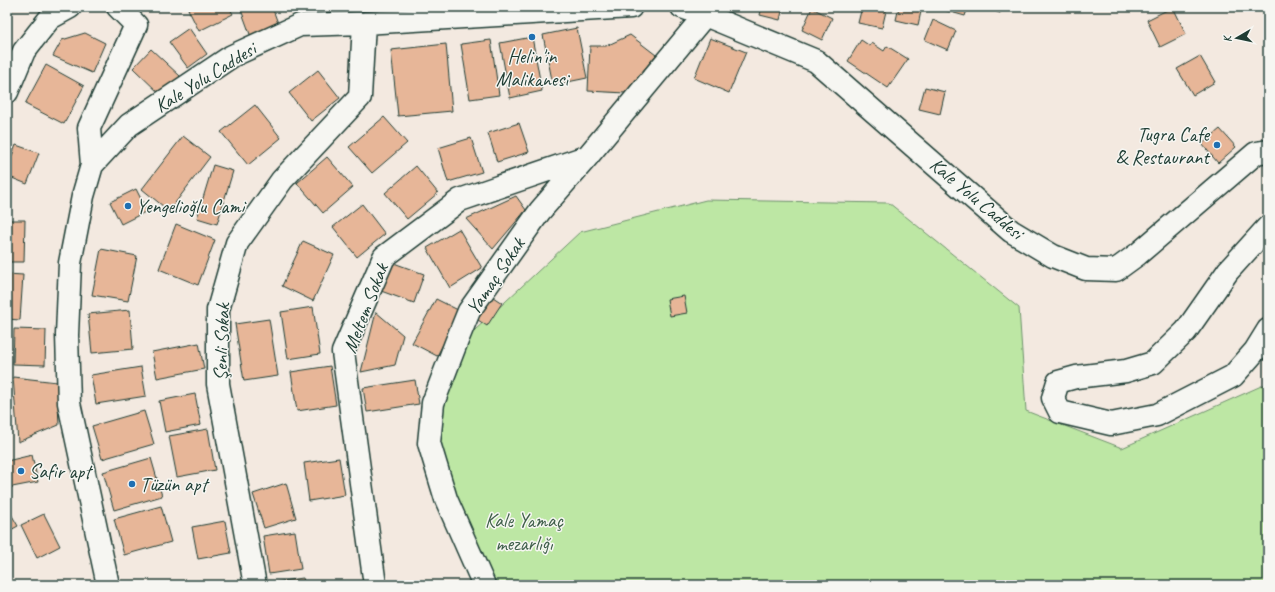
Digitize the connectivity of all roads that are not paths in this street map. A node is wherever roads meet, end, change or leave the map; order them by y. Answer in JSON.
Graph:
{"nodes":[{"id":1,"x":70,"y":7,"type":"edge"},
{"id":2,"x":118,"y":7,"type":"edge"},
{"id":3,"x":631,"y":7,"type":"edge"},
{"id":4,"x":682,"y":7,"type":"edge"},
{"id":5,"x":705,"y":15,"type":"junction"},
{"id":6,"x":364,"y":23,"type":"junction"},
{"id":7,"x":7,"y":92,"type":"edge"},
{"id":8,"x":1268,"y":151,"type":"edge"},
{"id":9,"x":587,"y":157,"type":"junction"},
{"id":10,"x":92,"y":165,"type":"junction"},
{"id":11,"x":1268,"y":227,"type":"edge"},
{"id":12,"x":1268,"y":330,"type":"edge"},
{"id":13,"x":108,"y":585,"type":"edge"},
{"id":14,"x":255,"y":585,"type":"edge"},
{"id":15,"x":375,"y":585,"type":"edge"},
{"id":16,"x":484,"y":585,"type":"edge"}],
"edges":[{"from":1,"to":7,"type":"street"},
{"from":2,"to":10,"type":"street"},
{"from":3,"to":6,"type":"street","name":"Kale Yolu Caddesi"},
{"from":4,"to":5,"type":"street","name":"Kale Yolu Caddesi"},
{"from":5,"to":8,"type":"street","name":"Kale Yolu Caddesi"},
{"from":5,"to":9,"type":"street","name":"Yamaç Sokak"},
{"from":6,"to":10,"type":"street","name":"Kale Yolu Caddesi"},
{"from":6,"to":14,"type":"street","name":"Şenli Sokak"},
{"from":9,"to":15,"type":"street","name":"Meltem Sokak"},
{"from":9,"to":16,"type":"street","name":"Yamaç Sokak"},
{"from":10,"to":13,"type":"street"},
{"from":11,"to":12,"type":"street"}]}
